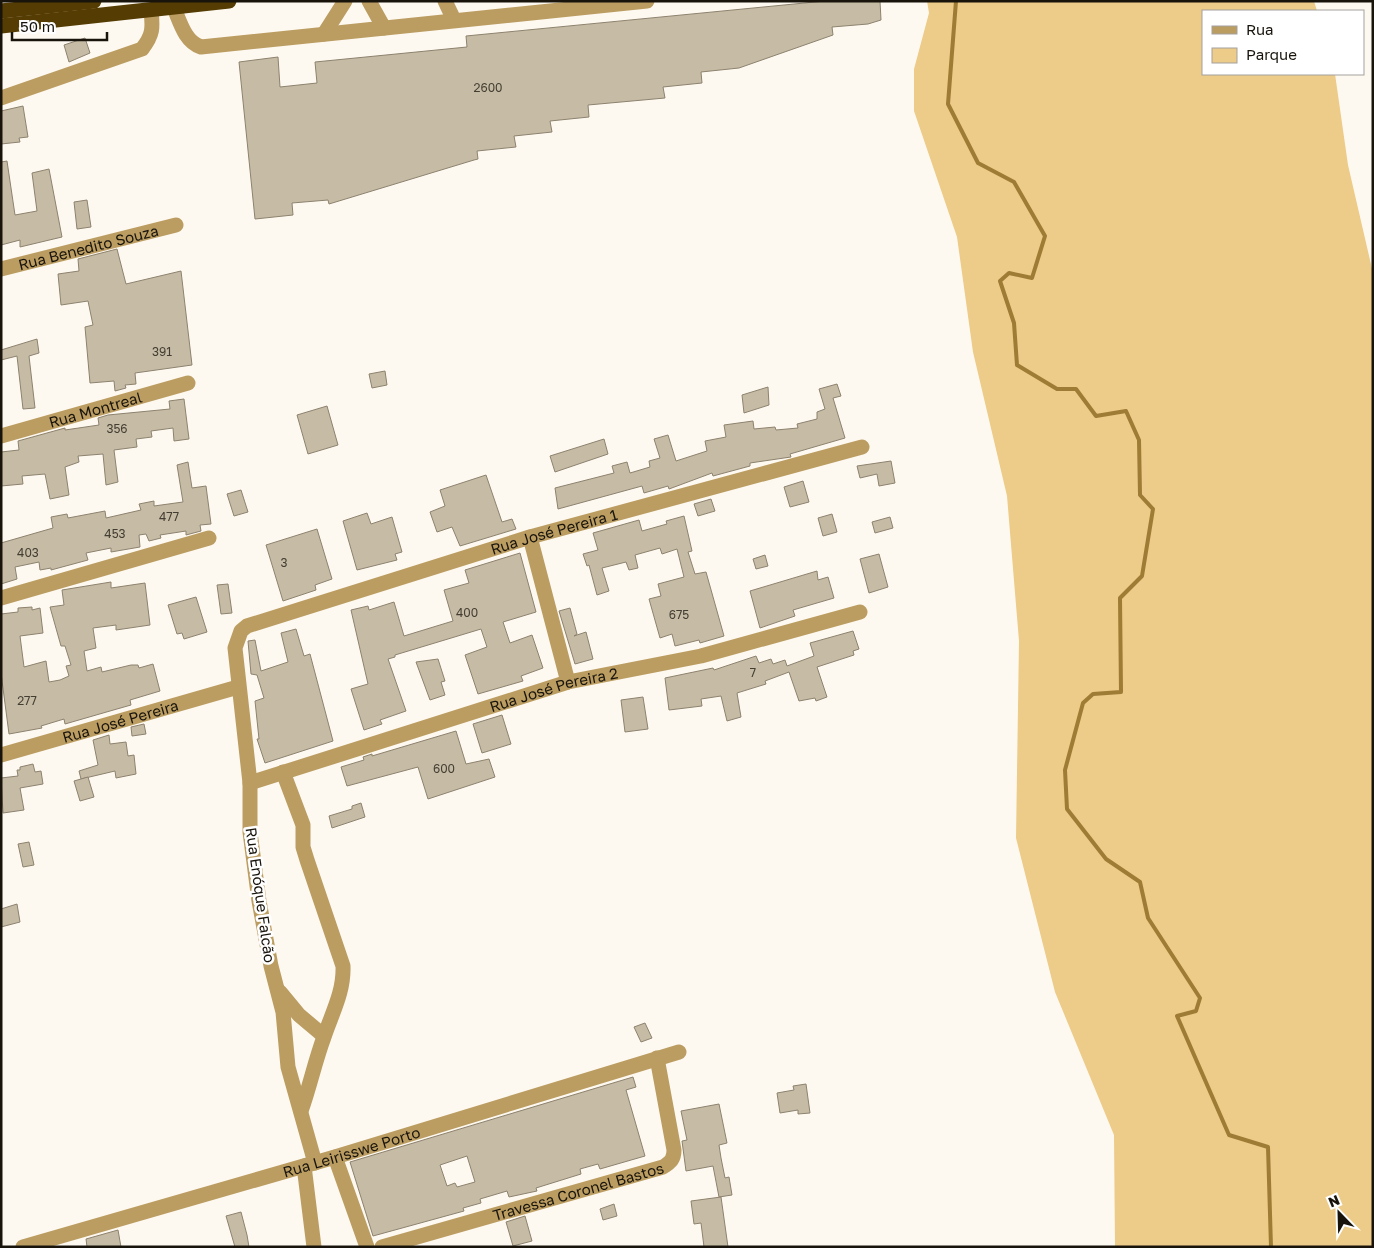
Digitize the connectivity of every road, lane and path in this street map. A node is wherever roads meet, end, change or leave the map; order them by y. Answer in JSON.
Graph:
{"nodes":[{"id":1,"x":94,"y":1,"type":"edge"},
{"id":2,"x":229,"y":1,"type":"edge"},
{"id":3,"x":345,"y":1,"type":"edge"},
{"id":4,"x":369,"y":1,"type":"edge"},
{"id":5,"x":445,"y":1,"type":"edge"},
{"id":6,"x":505,"y":1,"type":"edge"},
{"id":7,"x":647,"y":1,"type":"edge"},
{"id":8,"x":6,"y":8,"type":"edge"},
{"id":9,"x":174,"y":8,"type":"junction"},
{"id":10,"x":151,"y":11,"type":"junction"},
{"id":11,"x":496,"y":15,"type":"junction"},
{"id":12,"x":454,"y":20,"type":"junction"},
{"id":13,"x":1,"y":26,"type":"edge"},
{"id":14,"x":384,"y":28,"type":"junction"},
{"id":15,"x":324,"y":34,"type":"junction"},
{"id":16,"x":1,"y":98,"type":"edge"},
{"id":17,"x":176,"y":225,"type":"dead end"},
{"id":18,"x":1,"y":269,"type":"edge"},
{"id":19,"x":188,"y":384,"type":"dead end"},
{"id":20,"x":1,"y":436,"type":"edge"},
{"id":21,"x":862,"y":447,"type":"dead end"},
{"id":22,"x":530,"y":537,"type":"junction"},
{"id":23,"x":209,"y":538,"type":"dead end"},
{"id":24,"x":1,"y":598,"type":"edge"},
{"id":25,"x":860,"y":612,"type":"dead end"},
{"id":26,"x":247,"y":626,"type":"joint"},
{"id":27,"x":568,"y":682,"type":"junction"},
{"id":28,"x":238,"y":687,"type":"junction"},
{"id":29,"x":1,"y":755,"type":"edge"},
{"id":30,"x":283,"y":772,"type":"junction"},
{"id":31,"x":250,"y":783,"type":"junction"},
{"id":32,"x":277,"y":987,"type":"junction"},
{"id":33,"x":324,"y":1036,"type":"junction"},
{"id":34,"x":679,"y":1052,"type":"dead end"},
{"id":35,"x":657,"y":1058,"type":"junction"},
{"id":36,"x":301,"y":1111,"type":"junction"},
{"id":37,"x":335,"y":1157,"type":"junction"},
{"id":38,"x":310,"y":1164,"type":"junction"},
{"id":39,"x":23,"y":1247,"type":"edge"},
{"id":40,"x":314,"y":1247,"type":"edge"},
{"id":41,"x":367,"y":1247,"type":"edge"},
{"id":42,"x":382,"y":1247,"type":"edge"}],
"edges":[{"from":1,"to":8,"type":"highway"},
{"from":2,"to":9,"type":"highway"},
{"from":3,"to":15,"type":"street"},
{"from":4,"to":14,"type":"street"},
{"from":5,"to":12,"type":"street"},
{"from":6,"to":11,"type":"street"},
{"from":7,"to":11,"type":"street"},
{"from":9,"to":10,"type":"highway"},
{"from":9,"to":15,"type":"street"},
{"from":10,"to":13,"type":"highway"},
{"from":10,"to":16,"type":"street"},
{"from":11,"to":12,"type":"street"},
{"from":12,"to":14,"type":"street"},
{"from":14,"to":15,"type":"street"},
{"from":17,"to":18,"type":"street","name":"Rua Benedito Souza"},
{"from":19,"to":20,"type":"street","name":"Rua Montreal"},
{"from":21,"to":22,"type":"street","name":"Rua José Pereira 1"},
{"from":22,"to":26,"type":"street","name":"Rua José Pereira 1"},
{"from":22,"to":27,"type":"street"},
{"from":23,"to":24,"type":"street"},
{"from":25,"to":27,"type":"street","name":"Rua José Pereira 2"},
{"from":26,"to":28,"type":"street","name":"Rua Enóque Falcão"},
{"from":27,"to":30,"type":"street","name":"Rua José Pereira 2"},
{"from":28,"to":29,"type":"street","name":"Rua José Pereira"},
{"from":28,"to":31,"type":"street","name":"Rua Enóque Falcão"},
{"from":30,"to":31,"type":"street","name":"Rua José Pereira 2"},
{"from":30,"to":33,"type":"street"},
{"from":31,"to":32,"type":"street","name":"Rua Enóque Falcão"},
{"from":32,"to":33,"type":"street"},
{"from":32,"to":36,"type":"street","name":"Rua Enóque Falcão"},
{"from":33,"to":36,"type":"street"},
{"from":34,"to":35,"type":"street","name":"Rua Leirisswe Porto"},
{"from":35,"to":37,"type":"street","name":"Rua Leirisswe Porto"},
{"from":35,"to":42,"type":"street","name":"Travessa Coronel Bastos"},
{"from":36,"to":38,"type":"street","name":"Rua Enóque Falcão"},
{"from":37,"to":38,"type":"street","name":"Rua Leirisswe Porto"},
{"from":37,"to":41,"type":"street"},
{"from":38,"to":39,"type":"street","name":"Rua Leirisswe Porto"},
{"from":38,"to":40,"type":"street","name":"Rua Enóque Falcão"}]}
